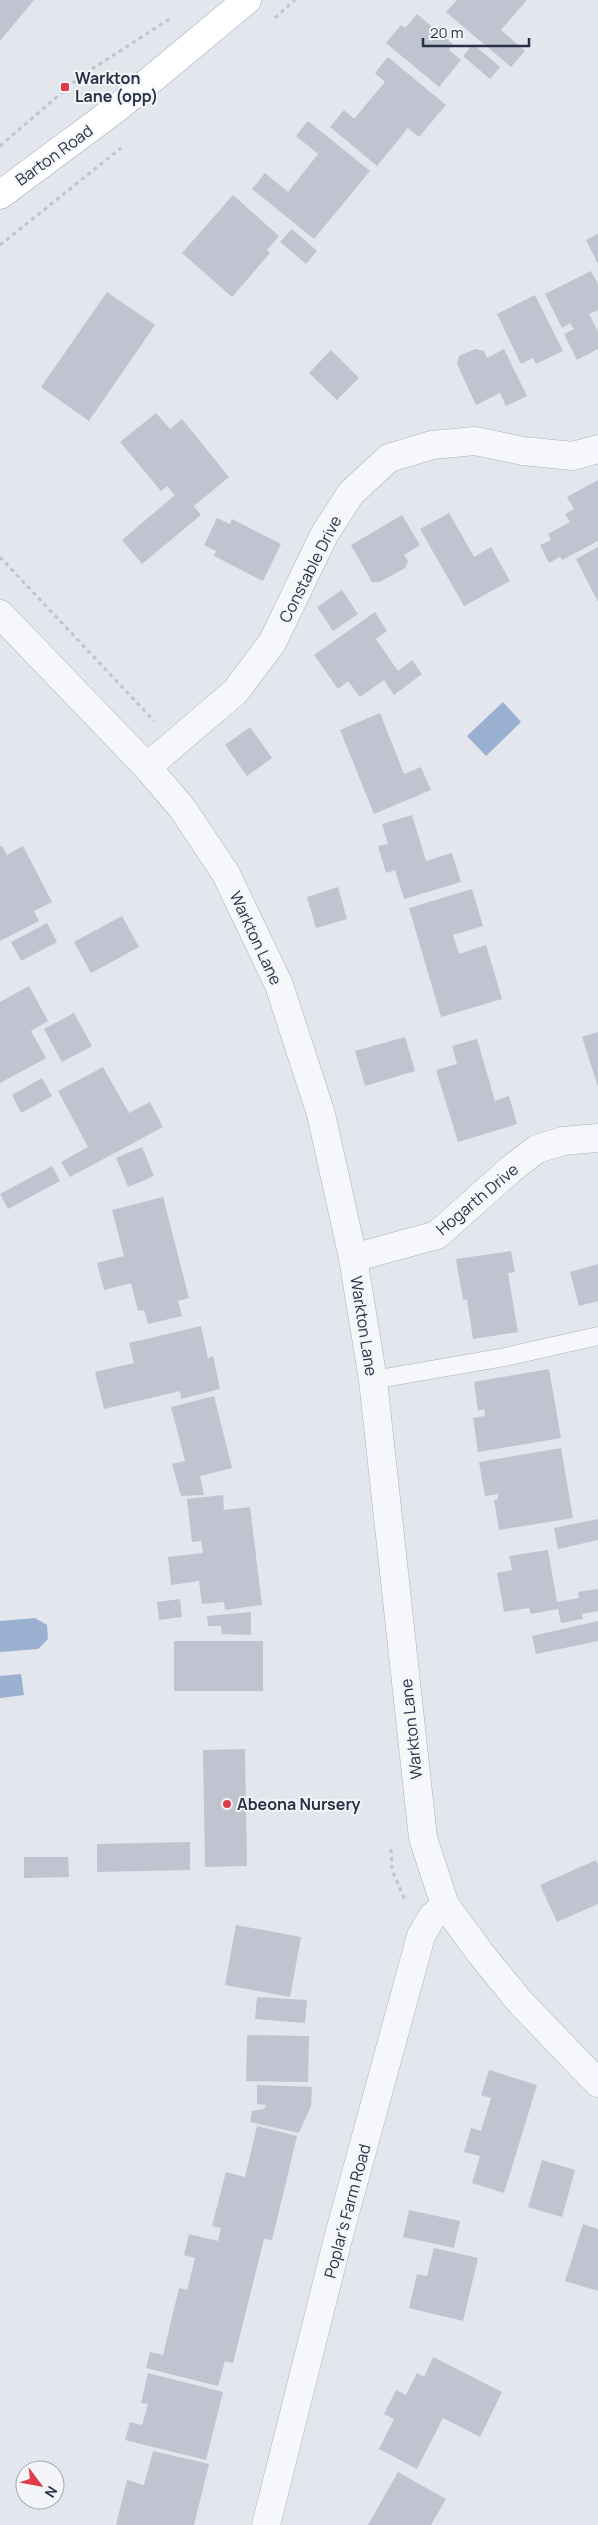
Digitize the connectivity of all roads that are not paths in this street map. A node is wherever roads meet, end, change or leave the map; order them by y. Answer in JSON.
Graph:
{"nodes":[{"id":1,"x":247,"y":0,"type":"edge"},
{"id":2,"x":0,"y":195,"type":"edge"},
{"id":3,"x":598,"y":449,"type":"edge"},
{"id":4,"x":0,"y":614,"type":"edge"},
{"id":5,"x":147,"y":767,"type":"junction"},
{"id":6,"x":598,"y":1138,"type":"edge"},
{"id":7,"x":353,"y":1258,"type":"junction"},
{"id":8,"x":598,"y":1336,"type":"edge"},
{"id":9,"x":373,"y":1380,"type":"junction"},
{"id":10,"x":445,"y":1905,"type":"junction"},
{"id":11,"x":598,"y":2083,"type":"edge"},
{"id":12,"x":266,"y":2525,"type":"edge"}],
"edges":[{"from":1,"to":2,"type":"main road","name":"Barton Road"},
{"from":3,"to":5,"type":"street","name":"Constable Drive"},
{"from":4,"to":5,"type":"street","name":"Warkton Lane"},
{"from":5,"to":7,"type":"street","name":"Warkton Lane"},
{"from":6,"to":7,"type":"street","name":"Hogarth Drive"},
{"from":7,"to":9,"type":"street","name":"Warkton Lane"},
{"from":8,"to":9,"type":"lane"},
{"from":9,"to":10,"type":"street","name":"Warkton Lane"},
{"from":10,"to":11,"type":"street","name":"Warkton Lane"},
{"from":10,"to":12,"type":"street","name":"Poplar's Farm Road"}]}
